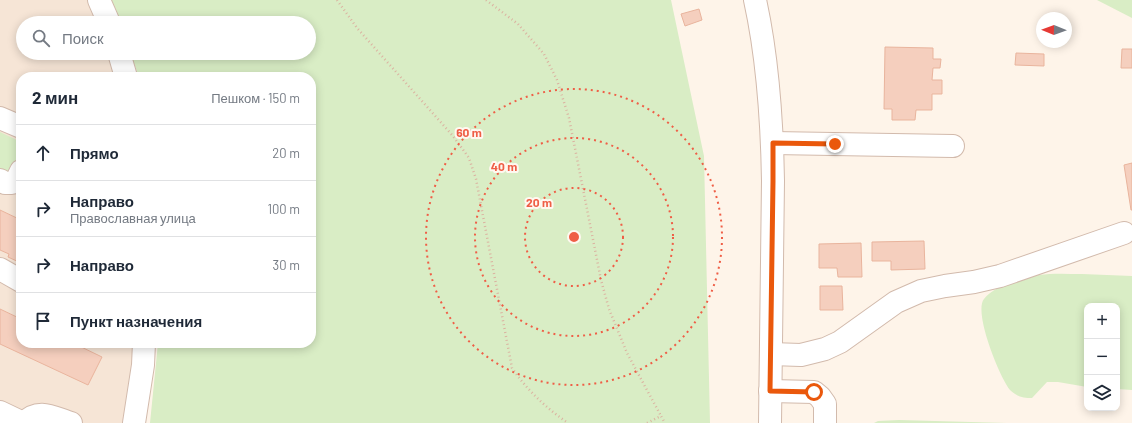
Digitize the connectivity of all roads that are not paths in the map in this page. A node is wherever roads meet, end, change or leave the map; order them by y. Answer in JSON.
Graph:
{"nodes":[{"id":1,"x":99,"y":0,"type":"edge"},
{"id":2,"x":755,"y":0,"type":"edge"},
{"id":3,"x":106,"y":16,"type":"edge"},
{"id":4,"x":121,"y":60,"type":"edge"},
{"id":5,"x":125,"y":72,"type":"edge"},
{"id":6,"x":0,"y":118,"type":"edge"},
{"id":7,"x":16,"y":125,"type":"edge"},
{"id":8,"x":773,"y":143,"type":"junction"},
{"id":9,"x":953,"y":146,"type":"dead end"},
{"id":10,"x":0,"y":180,"type":"edge"},
{"id":11,"x":16,"y":180,"type":"edge"},
{"id":12,"x":1124,"y":233,"type":"dead end"},
{"id":13,"x":0,"y":269,"type":"edge"},
{"id":14,"x":16,"y":278,"type":"edge"},
{"id":15,"x":144,"y":348,"type":"edge"},
{"id":16,"x":771,"y":354,"type":"junction"},
{"id":17,"x":770,"y":391,"type":"junction"},
{"id":18,"x":0,"y":412,"type":"edge"},
{"id":19,"x":24,"y":423,"type":"edge"},
{"id":20,"x":71,"y":423,"type":"edge"},
{"id":21,"x":134,"y":423,"type":"edge"},
{"id":22,"x":770,"y":423,"type":"edge"},
{"id":23,"x":825,"y":423,"type":"edge"}],
"edges":[{"from":1,"to":3,"type":"street"},
{"from":2,"to":8,"type":"street"},
{"from":4,"to":5,"type":"street"},
{"from":6,"to":7,"type":"street"},
{"from":8,"to":9,"type":"street"},
{"from":8,"to":16,"type":"street"},
{"from":10,"to":11,"type":"street"},
{"from":12,"to":16,"type":"street"},
{"from":13,"to":14,"type":"street"},
{"from":15,"to":21,"type":"street"},
{"from":16,"to":17,"type":"street"},
{"from":17,"to":22,"type":"street"},
{"from":17,"to":23,"type":"street"},
{"from":18,"to":19,"type":"street"},
{"from":19,"to":20,"type":"street"}]}
